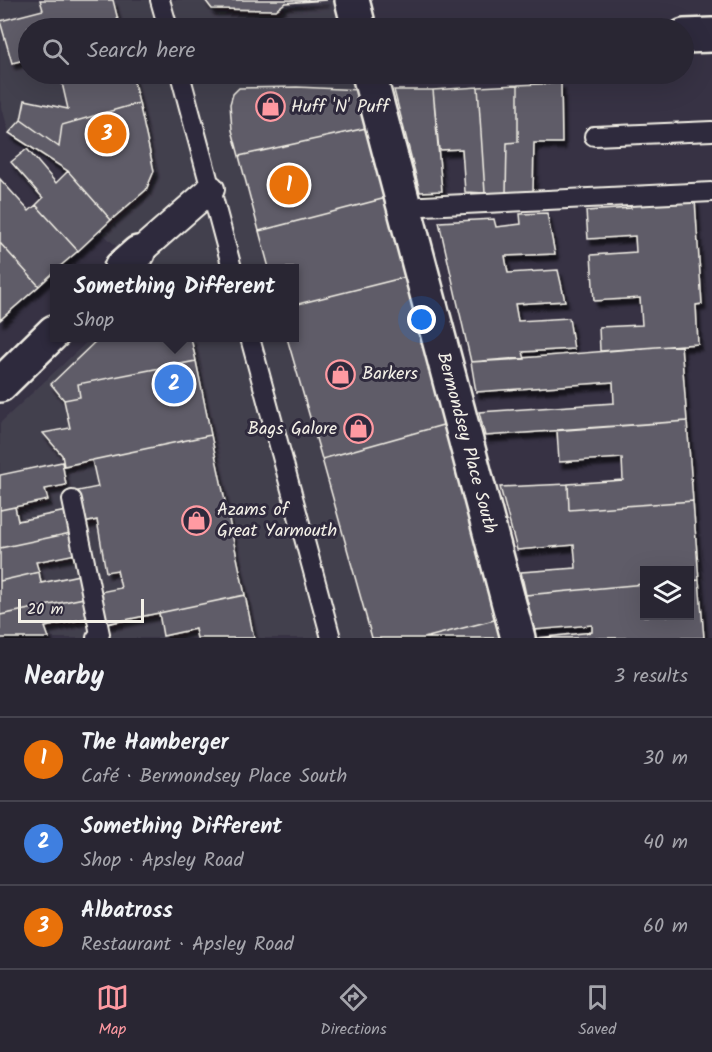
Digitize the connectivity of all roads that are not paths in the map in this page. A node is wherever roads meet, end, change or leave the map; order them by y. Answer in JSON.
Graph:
{"nodes":[{"id":1,"x":160,"y":0,"type":"edge"},
{"id":2,"x":352,"y":0,"type":"edge"},
{"id":3,"x":165,"y":18,"type":"edge"},
{"id":4,"x":356,"y":18,"type":"edge"},
{"id":5,"x":712,"y":35,"type":"edge"},
{"id":6,"x":694,"y":36,"type":"edge"},
{"id":7,"x":183,"y":84,"type":"edge"},
{"id":8,"x":371,"y":84,"type":"edge"},
{"id":9,"x":712,"y":131,"type":"edge"},
{"id":10,"x":594,"y":136,"type":"dead end"},
{"id":11,"x":211,"y":189,"type":"junction"},
{"id":12,"x":712,"y":192,"type":"edge"},
{"id":13,"x":402,"y":207,"type":"junction"},
{"id":14,"x":129,"y":261,"type":"edge"},
{"id":15,"x":231,"y":264,"type":"edge"},
{"id":16,"x":50,"y":337,"type":"edge"},
{"id":17,"x":251,"y":342,"type":"edge"},
{"id":18,"x":0,"y":385,"type":"edge"},
{"id":19,"x":72,"y":500,"type":"dead end"},
{"id":20,"x":96,"y":638,"type":"edge"},
{"id":21,"x":331,"y":638,"type":"edge"},
{"id":22,"x":518,"y":638,"type":"edge"}],
"edges":[{"from":1,"to":3,"type":"lane"},
{"from":2,"to":4,"type":"street"},
{"from":5,"to":6,"type":"street"},
{"from":7,"to":11,"type":"lane"},
{"from":8,"to":13,"type":"street","name":"Bermondsey Place South"},
{"from":9,"to":10,"type":"lane"},
{"from":11,"to":14,"type":"street"},
{"from":11,"to":15,"type":"lane"},
{"from":12,"to":13,"type":"lane"},
{"from":13,"to":22,"type":"street","name":"Bermondsey Place South"},
{"from":16,"to":18,"type":"street"},
{"from":17,"to":21,"type":"lane"},
{"from":19,"to":20,"type":"lane"}]}
